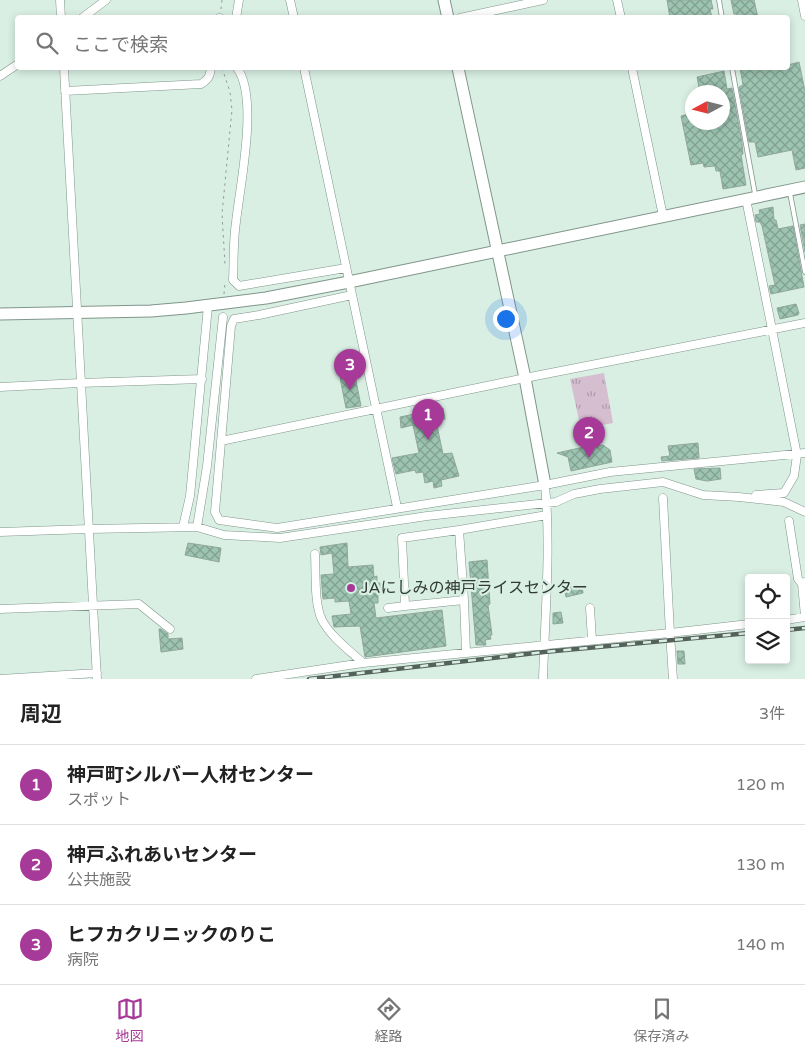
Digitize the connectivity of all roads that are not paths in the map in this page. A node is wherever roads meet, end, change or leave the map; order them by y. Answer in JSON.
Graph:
{"nodes":[{"id":1,"x":60,"y":0,"type":"edge"},
{"id":2,"x":106,"y":0,"type":"edge"},
{"id":3,"x":239,"y":0,"type":"edge"},
{"id":4,"x":290,"y":0,"type":"edge"},
{"id":5,"x":444,"y":0,"type":"edge"},
{"id":6,"x":543,"y":0,"type":"edge"},
{"id":7,"x":617,"y":0,"type":"edge"},
{"id":8,"x":719,"y":0,"type":"edge"},
{"id":9,"x":802,"y":0,"type":"edge"},
{"id":10,"x":61,"y":15,"type":"edge"},
{"id":11,"x":86,"y":15,"type":"edge"},
{"id":12,"x":236,"y":15,"type":"edge"},
{"id":13,"x":293,"y":15,"type":"edge"},
{"id":14,"x":447,"y":15,"type":"edge"},
{"id":15,"x":474,"y":15,"type":"edge"},
{"id":16,"x":620,"y":15,"type":"edge"},
{"id":17,"x":722,"y":15,"type":"edge"},
{"id":18,"x":805,"y":16,"type":"edge"},
{"id":19,"x":15,"y":66,"type":"edge"},
{"id":20,"x":64,"y":70,"type":"edge"},
{"id":21,"x":211,"y":70,"type":"edge"},
{"id":22,"x":238,"y":70,"type":"edge"},
{"id":23,"x":304,"y":70,"type":"edge"},
{"id":24,"x":458,"y":70,"type":"edge"},
{"id":25,"x":632,"y":70,"type":"edge"},
{"id":26,"x":732,"y":70,"type":"edge"},
{"id":27,"x":0,"y":76,"type":"edge"},
{"id":28,"x":65,"y":90,"type":"junction"},
{"id":29,"x":805,"y":187,"type":"edge"},
{"id":30,"x":790,"y":190,"type":"junction"},
{"id":31,"x":751,"y":198,"type":"junction"},
{"id":32,"x":663,"y":216,"type":"junction"},
{"id":33,"x":498,"y":250,"type":"junction"},
{"id":34,"x":346,"y":268,"type":"junction"},
{"id":35,"x":805,"y":272,"type":"edge"},
{"id":36,"x":349,"y":282,"type":"junction"},
{"id":37,"x":352,"y":295,"type":"junction"},
{"id":38,"x":208,"y":306,"type":"junction"},
{"id":39,"x":78,"y":312,"type":"junction"},
{"id":40,"x":0,"y":314,"type":"edge"},
{"id":41,"x":223,"y":317,"type":"dead end"},
{"id":42,"x":805,"y":323,"type":"edge"},
{"id":43,"x":771,"y":329,"type":"junction"},
{"id":44,"x":525,"y":378,"type":"junction"},
{"id":45,"x":202,"y":379,"type":"junction"},
{"id":46,"x":80,"y":383,"type":"junction"},
{"id":47,"x":0,"y":387,"type":"edge"},
{"id":48,"x":376,"y":409,"type":"junction"},
{"id":49,"x":221,"y":441,"type":"junction"},
{"id":50,"x":801,"y":454,"type":"edge"},
{"id":51,"x":545,"y":485,"type":"junction"},
{"id":52,"x":739,"y":497,"type":"junction"},
{"id":53,"x":663,"y":498,"type":"dead end"},
{"id":54,"x":547,"y":503,"type":"junction"},
{"id":55,"x":397,"y":507,"type":"junction"},
{"id":56,"x":805,"y":512,"type":"edge"},
{"id":57,"x":547,"y":515,"type":"junction"},
{"id":58,"x":789,"y":521,"type":"dead end"},
{"id":59,"x":183,"y":527,"type":"junction"},
{"id":60,"x":196,"y":527,"type":"junction"},
{"id":61,"x":89,"y":528,"type":"junction"},
{"id":62,"x":459,"y":530,"type":"junction"},
{"id":63,"x":0,"y":532,"type":"edge"},
{"id":64,"x":315,"y":554,"type":"dead end"},
{"id":65,"x":804,"y":583,"type":"edge"},
{"id":66,"x":464,"y":600,"type":"junction"},
{"id":67,"x":93,"y":604,"type":"junction"},
{"id":68,"x":405,"y":606,"type":"junction"},
{"id":69,"x":388,"y":608,"type":"dead end"},
{"id":70,"x":590,"y":608,"type":"dead end"},
{"id":71,"x":0,"y":609,"type":"edge"},
{"id":72,"x":805,"y":617,"type":"edge"},
{"id":73,"x":790,"y":619,"type":"edge"},
{"id":74,"x":745,"y":624,"type":"edge"},
{"id":75,"x":170,"y":629,"type":"dead end"},
{"id":76,"x":670,"y":633,"type":"junction"},
{"id":77,"x":592,"y":640,"type":"junction"},
{"id":78,"x":544,"y":645,"type":"junction"},
{"id":79,"x":466,"y":652,"type":"junction"},
{"id":80,"x":363,"y":663,"type":"junction"},
{"id":81,"x":97,"y":676,"type":"edge"},
{"id":82,"x":0,"y":679,"type":"edge"},
{"id":83,"x":256,"y":679,"type":"edge"},
{"id":84,"x":543,"y":679,"type":"edge"},
{"id":85,"x":672,"y":679,"type":"edge"}],
"edges":[{"from":1,"to":10,"type":"street"},
{"from":2,"to":11,"type":"street"},
{"from":3,"to":12,"type":"street"},
{"from":4,"to":13,"type":"street"},
{"from":5,"to":14,"type":"street"},
{"from":6,"to":15,"type":"street"},
{"from":7,"to":16,"type":"street"},
{"from":8,"to":17,"type":"lane"},
{"from":9,"to":18,"type":"street"},
{"from":19,"to":27,"type":"street"},
{"from":20,"to":28,"type":"street"},
{"from":21,"to":28,"type":"street"},
{"from":22,"to":34,"type":"street"},
{"from":23,"to":34,"type":"street"},
{"from":24,"to":33,"type":"street"},
{"from":25,"to":32,"type":"street"},
{"from":26,"to":31,"type":"lane"},
{"from":28,"to":39,"type":"street"},
{"from":29,"to":30,"type":"street"},
{"from":30,"to":31,"type":"street"},
{"from":30,"to":35,"type":"lane"},
{"from":31,"to":32,"type":"street"},
{"from":31,"to":43,"type":"street"},
{"from":32,"to":33,"type":"street"},
{"from":33,"to":36,"type":"street"},
{"from":33,"to":44,"type":"street"},
{"from":34,"to":36,"type":"street"},
{"from":36,"to":37,"type":"street"},
{"from":36,"to":38,"type":"street"},
{"from":37,"to":48,"type":"street"},
{"from":37,"to":49,"type":"street"},
{"from":38,"to":39,"type":"street"},
{"from":38,"to":45,"type":"street"},
{"from":39,"to":40,"type":"street"},
{"from":39,"to":46,"type":"street"},
{"from":41,"to":60,"type":"street"},
{"from":42,"to":43,"type":"street"},
{"from":43,"to":44,"type":"street"},
{"from":43,"to":50,"type":"street"},
{"from":44,"to":48,"type":"street"},
{"from":44,"to":51,"type":"street"},
{"from":45,"to":46,"type":"street"},
{"from":45,"to":59,"type":"street"},
{"from":46,"to":47,"type":"street"},
{"from":46,"to":61,"type":"street"},
{"from":48,"to":49,"type":"street"},
{"from":48,"to":55,"type":"street"},
{"from":49,"to":55,"type":"street"},
{"from":50,"to":51,"type":"street"},
{"from":50,"to":52,"type":"street"},
{"from":51,"to":54,"type":"street"},
{"from":51,"to":55,"type":"street"},
{"from":52,"to":54,"type":"street"},
{"from":52,"to":56,"type":"street"},
{"from":53,"to":76,"type":"street"},
{"from":54,"to":57,"type":"street"},
{"from":54,"to":60,"type":"street"},
{"from":57,"to":62,"type":"street"},
{"from":57,"to":78,"type":"street"},
{"from":58,"to":65,"type":"street"},
{"from":59,"to":60,"type":"street"},
{"from":59,"to":61,"type":"street"},
{"from":61,"to":63,"type":"street"},
{"from":61,"to":67,"type":"street"},
{"from":62,"to":66,"type":"street"},
{"from":62,"to":68,"type":"street"},
{"from":64,"to":80,"type":"street"},
{"from":65,"to":72,"type":"street"},
{"from":66,"to":68,"type":"street"},
{"from":66,"to":79,"type":"street"},
{"from":67,"to":71,"type":"street"},
{"from":67,"to":75,"type":"street"},
{"from":67,"to":81,"type":"street"},
{"from":68,"to":69,"type":"street"},
{"from":70,"to":77,"type":"street"},
{"from":72,"to":73,"type":"street"},
{"from":74,"to":76,"type":"street"},
{"from":76,"to":77,"type":"street"},
{"from":76,"to":85,"type":"street"},
{"from":77,"to":78,"type":"street"},
{"from":78,"to":79,"type":"street"},
{"from":78,"to":84,"type":"street"},
{"from":79,"to":80,"type":"street"},
{"from":80,"to":83,"type":"street"},
{"from":81,"to":82,"type":"street"}]}
